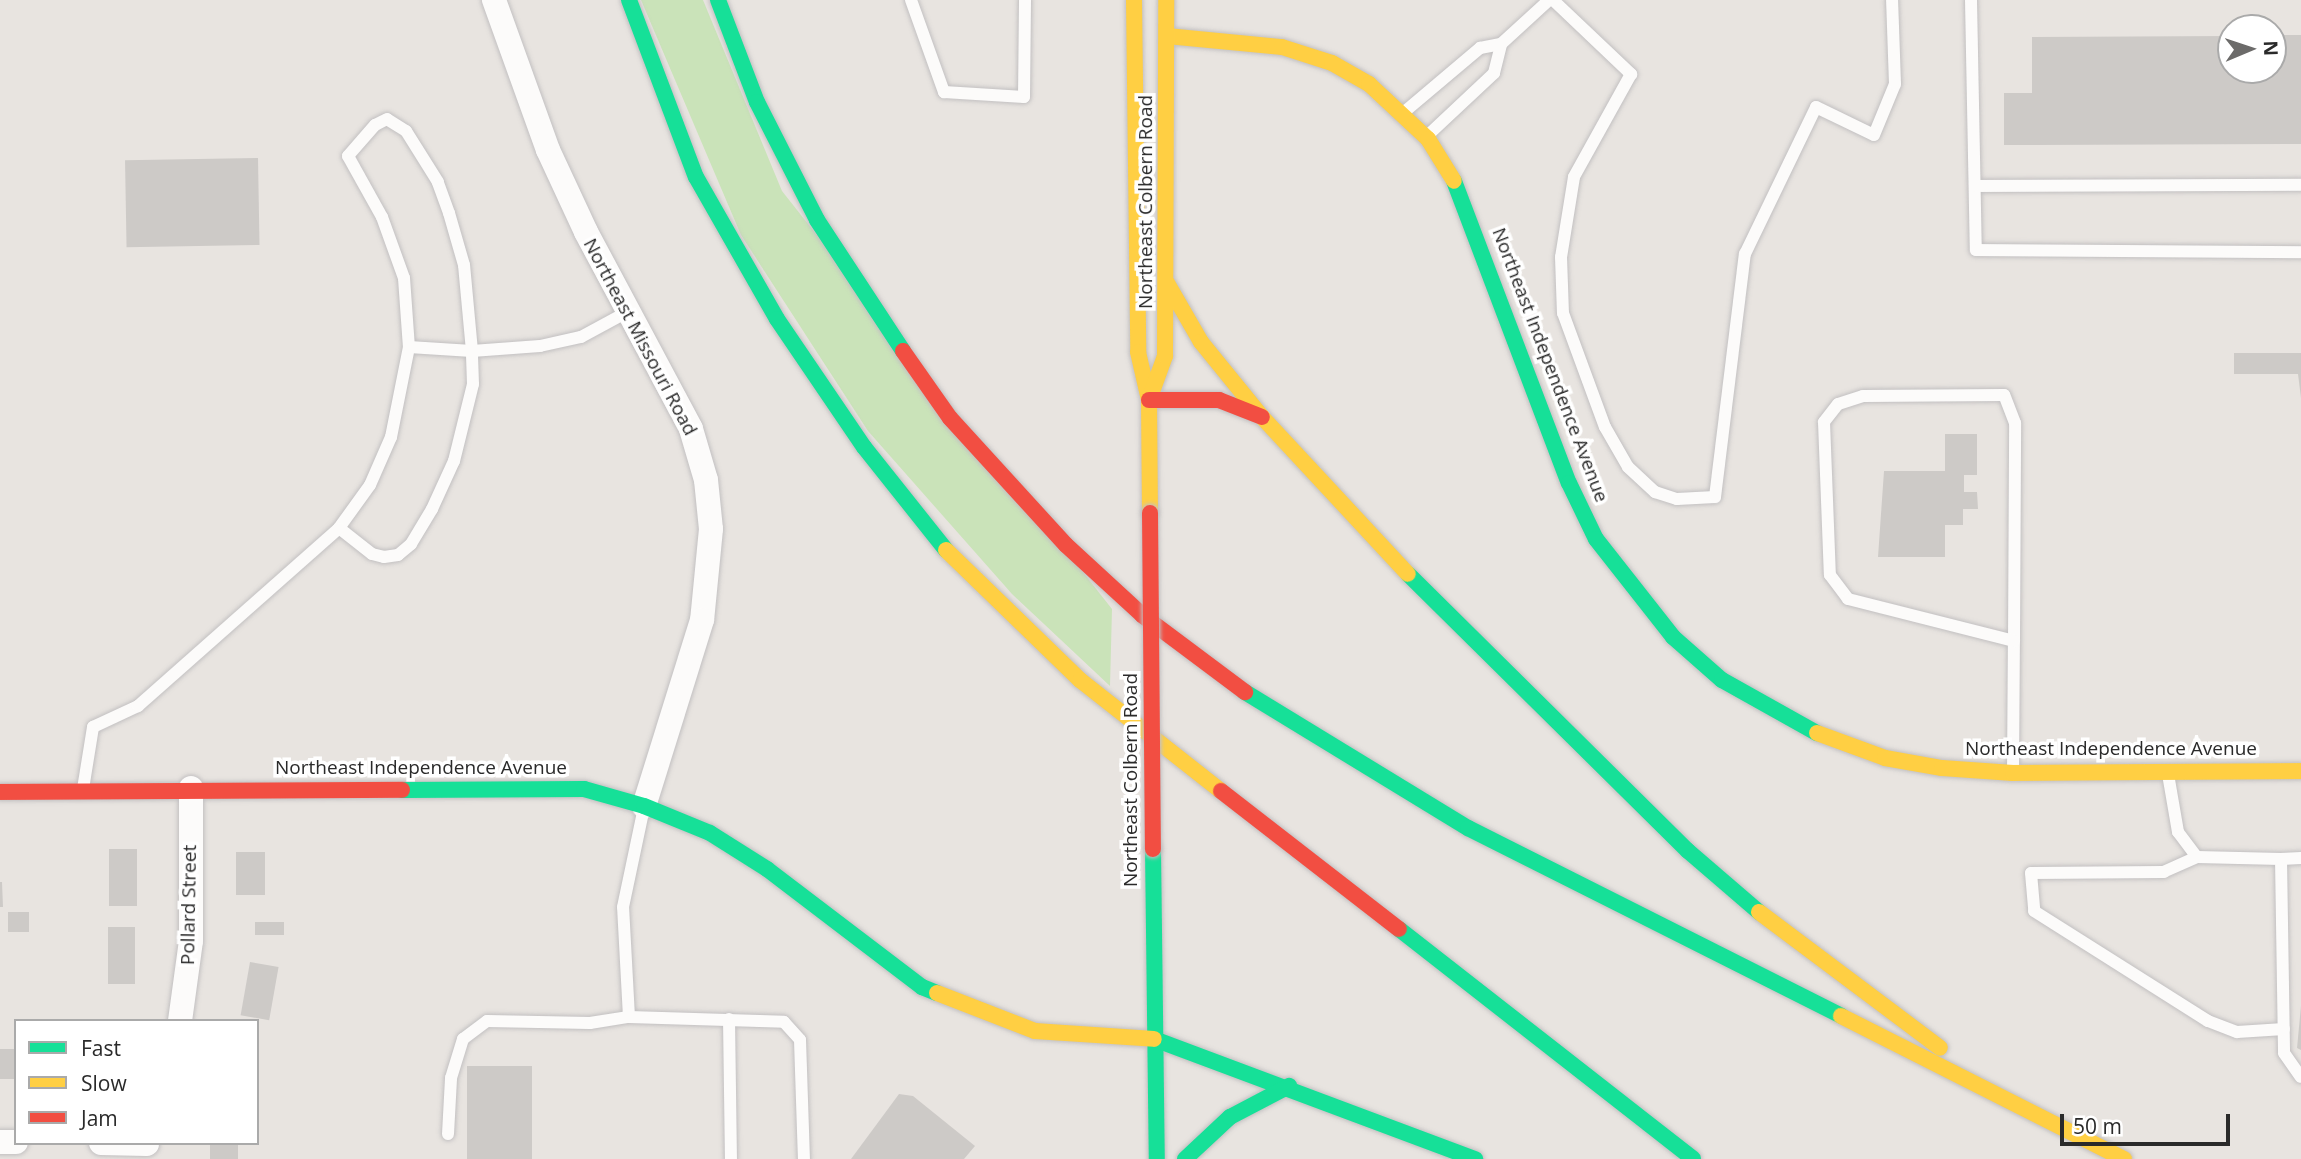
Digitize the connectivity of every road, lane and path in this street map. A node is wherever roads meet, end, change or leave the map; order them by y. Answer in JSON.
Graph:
{"nodes":[{"id":1,"x":494,"y":0,"type":"edge"},
{"id":2,"x":629,"y":0,"type":"edge"},
{"id":3,"x":718,"y":0,"type":"edge"},
{"id":4,"x":911,"y":0,"type":"edge"},
{"id":5,"x":1025,"y":0,"type":"edge"},
{"id":6,"x":1135,"y":0,"type":"edge"},
{"id":7,"x":1166,"y":0,"type":"edge"},
{"id":8,"x":1551,"y":0,"type":"edge"},
{"id":9,"x":1892,"y":0,"type":"edge"},
{"id":10,"x":1971,"y":0,"type":"edge"},
{"id":11,"x":1167,"y":36,"type":"junction"},
{"id":12,"x":1501,"y":44,"type":"junction"},
{"id":13,"x":1404,"y":113,"type":"junction"},
{"id":14,"x":1426,"y":137,"type":"junction"},
{"id":15,"x":2301,"y":185,"type":"edge"},
{"id":16,"x":1975,"y":186,"type":"junction"},
{"id":17,"x":2301,"y":252,"type":"edge"},
{"id":18,"x":1167,"y":283,"type":"junction"},
{"id":19,"x":627,"y":312,"type":"junction"},
{"id":20,"x":409,"y":347,"type":"junction"},
{"id":21,"x":472,"y":351,"type":"junction"},
{"id":22,"x":1149,"y":400,"type":"junction"},
{"id":23,"x":1262,"y":416,"type":"junction"},
{"id":24,"x":339,"y":528,"type":"junction"},
{"id":25,"x":2014,"y":641,"type":"junction"},
{"id":26,"x":2301,"y":771,"type":"edge"},
{"id":27,"x":2168,"y":772,"type":"junction"},
{"id":28,"x":2013,"y":773,"type":"junction"},
{"id":29,"x":191,"y":788,"type":"junction"},
{"id":30,"x":82,"y":790,"type":"junction"},
{"id":31,"x":0,"y":792,"type":"edge"},
{"id":32,"x":644,"y":806,"type":"junction"},
{"id":33,"x":2197,"y":857,"type":"junction"},
{"id":34,"x":2301,"y":858,"type":"edge"},
{"id":35,"x":2281,"y":859,"type":"junction"},
{"id":36,"x":629,"y":1017,"type":"junction"},
{"id":37,"x":180,"y":1019,"type":"edge"},
{"id":38,"x":729,"y":1019,"type":"junction"},
{"id":39,"x":2284,"y":1029,"type":"junction"},
{"id":40,"x":1154,"y":1039,"type":"junction"},
{"id":41,"x":2301,"y":1077,"type":"edge"},
{"id":42,"x":1289,"y":1086,"type":"junction"},
{"id":43,"x":448,"y":1134,"type":"dead end"},
{"id":44,"x":2099,"y":1147,"type":"junction"},
{"id":45,"x":731,"y":1159,"type":"edge"},
{"id":46,"x":804,"y":1159,"type":"edge"},
{"id":47,"x":1157,"y":1159,"type":"edge"},
{"id":48,"x":1185,"y":1159,"type":"edge"},
{"id":49,"x":1475,"y":1159,"type":"edge"},
{"id":50,"x":1693,"y":1159,"type":"edge"},
{"id":51,"x":2123,"y":1159,"type":"edge"}],
"edges":[{"from":1,"to":19,"type":"street","name":"Northeast Missouri Road"},
{"from":2,"to":50,"type":"main road"},
{"from":3,"to":44,"type":"main road"},
{"from":4,"to":5,"type":"lane"},
{"from":6,"to":22,"type":"main road","name":"Northeast Colbern Road"},
{"from":7,"to":11,"type":"main road","name":"Northeast Colbern Road"},
{"from":8,"to":9,"type":"lane"},
{"from":8,"to":12,"type":"lane"},
{"from":10,"to":16,"type":"lane"},
{"from":11,"to":13,"type":"main road","name":"Northeast Independence Avenue"},
{"from":11,"to":18,"type":"main road","name":"Northeast Colbern Road"},
{"from":12,"to":13,"type":"lane"},
{"from":12,"to":14,"type":"lane"},
{"from":13,"to":14,"type":"main road","name":"Northeast Independence Avenue"},
{"from":14,"to":28,"type":"main road","name":"Northeast Independence Avenue"},
{"from":15,"to":16,"type":"lane"},
{"from":16,"to":17,"type":"lane"},
{"from":18,"to":22,"type":"main road","name":"Northeast Colbern Road"},
{"from":18,"to":23,"type":"main road"},
{"from":19,"to":21,"type":"lane"},
{"from":19,"to":32,"type":"street","name":"Northeast Missouri Road"},
{"from":20,"to":21,"type":"lane"},
{"from":20,"to":21,"type":"lane"},
{"from":20,"to":24,"type":"lane"},
{"from":21,"to":24,"type":"lane"},
{"from":22,"to":23,"type":"main road"},
{"from":22,"to":40,"type":"main road","name":"Northeast Colbern Road","bridge":true},
{"from":23,"to":44,"type":"main road"},
{"from":24,"to":30,"type":"lane"},
{"from":25,"to":25,"type":"lane"},
{"from":25,"to":28,"type":"lane"},
{"from":26,"to":27,"type":"main road","name":"Northeast Independence Avenue"},
{"from":27,"to":28,"type":"main road","name":"Northeast Independence Avenue"},
{"from":27,"to":33,"type":"lane"},
{"from":29,"to":30,"type":"main road","name":"Northeast Independence Avenue"},
{"from":29,"to":32,"type":"main road","name":"Northeast Independence Avenue"},
{"from":29,"to":37,"type":"street","name":"Pollard Street"},
{"from":30,"to":31,"type":"main road","name":"Northeast Independence Avenue"},
{"from":32,"to":36,"type":"lane"},
{"from":32,"to":40,"type":"main road","name":"Northeast Independence Avenue"},
{"from":33,"to":35,"type":"lane"},
{"from":33,"to":39,"type":"lane"},
{"from":34,"to":35,"type":"lane"},
{"from":35,"to":39,"type":"lane"},
{"from":36,"to":38,"type":"lane"},
{"from":36,"to":43,"type":"lane"},
{"from":38,"to":45,"type":"lane"},
{"from":38,"to":46,"type":"lane"},
{"from":39,"to":41,"type":"lane"},
{"from":40,"to":42,"type":"main road","name":"Northeast Independence Avenue"},
{"from":40,"to":47,"type":"main road","name":"Northeast Colbern Road"},
{"from":42,"to":48,"type":"main road"},
{"from":42,"to":49,"type":"main road","name":"Northeast Independence Avenue"},
{"from":44,"to":51,"type":"main road"}]}
